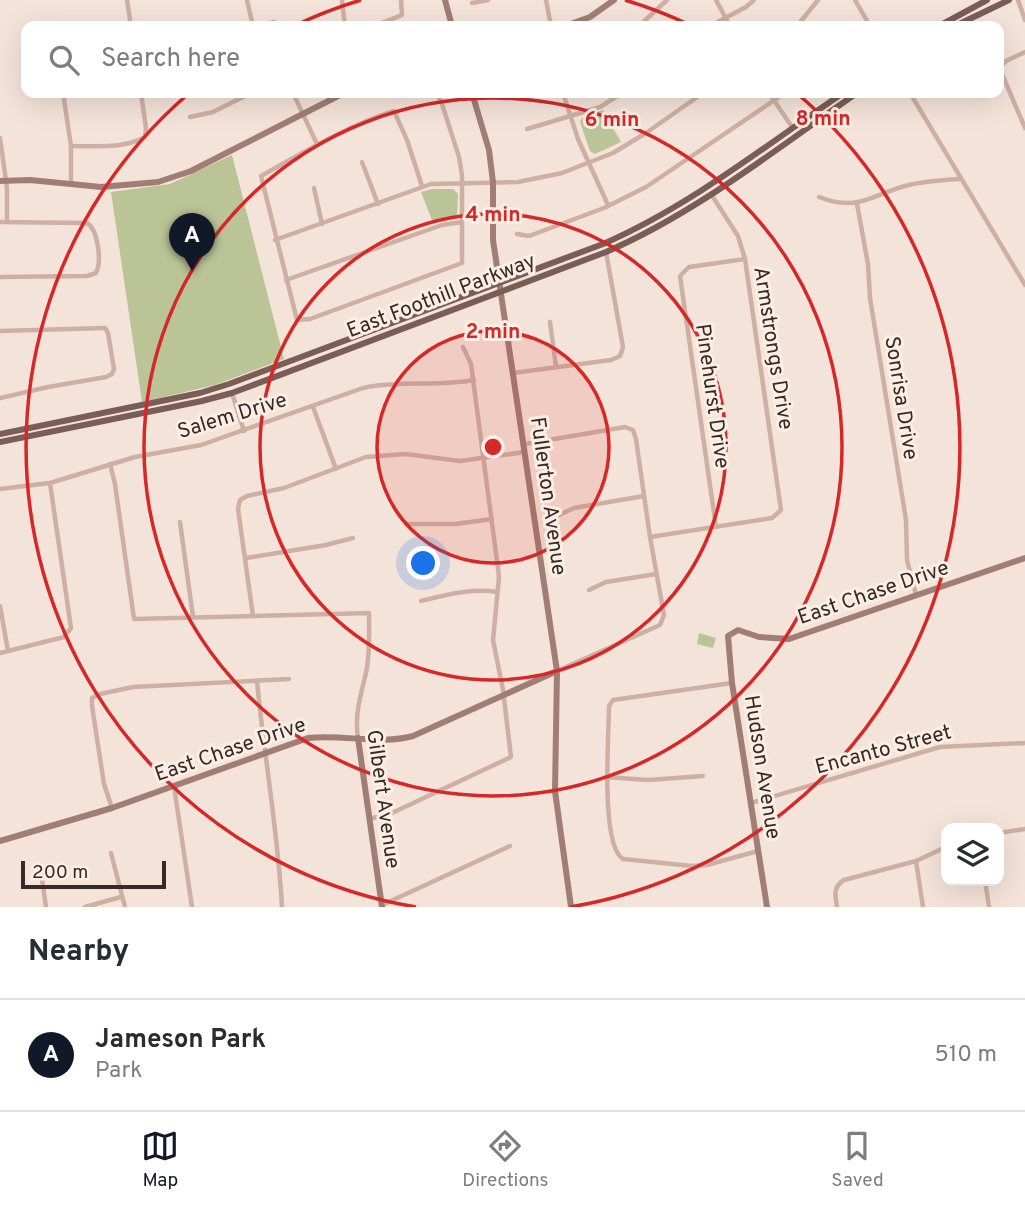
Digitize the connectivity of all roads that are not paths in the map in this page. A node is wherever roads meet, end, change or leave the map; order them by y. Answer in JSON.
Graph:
{"nodes":[{"id":1,"x":127,"y":0,"type":"edge"},
{"id":2,"x":247,"y":0,"type":"edge"},
{"id":3,"x":342,"y":0,"type":"edge"},
{"id":4,"x":401,"y":0,"type":"edge"},
{"id":5,"x":445,"y":0,"type":"edge"},
{"id":6,"x":488,"y":0,"type":"edge"},
{"id":7,"x":546,"y":0,"type":"edge"},
{"id":8,"x":614,"y":0,"type":"edge"},
{"id":9,"x":667,"y":0,"type":"edge"},
{"id":10,"x":716,"y":0,"type":"edge"},
{"id":11,"x":754,"y":0,"type":"edge"},
{"id":12,"x":818,"y":0,"type":"edge"},
{"id":13,"x":855,"y":0,"type":"edge"},
{"id":14,"x":987,"y":0,"type":"edge"},
{"id":15,"x":1009,"y":0,"type":"edge"},
{"id":16,"x":1018,"y":0,"type":"edge"},
{"id":17,"x":472,"y":3,"type":"dead end"},
{"id":18,"x":726,"y":18,"type":"junction"},
{"id":19,"x":1025,"y":20,"type":"edge"},
{"id":20,"x":130,"y":21,"type":"edge"},
{"id":21,"x":253,"y":21,"type":"edge"},
{"id":22,"x":344,"y":21,"type":"edge"},
{"id":23,"x":387,"y":21,"type":"edge"},
{"id":24,"x":451,"y":21,"type":"edge"},
{"id":25,"x":550,"y":21,"type":"edge"},
{"id":26,"x":581,"y":21,"type":"edge"},
{"id":27,"x":644,"y":21,"type":"edge"},
{"id":28,"x":720,"y":21,"type":"edge"},
{"id":29,"x":728,"y":21,"type":"edge"},
{"id":30,"x":801,"y":21,"type":"edge"},
{"id":31,"x":867,"y":21,"type":"edge"},
{"id":32,"x":948,"y":21,"type":"edge"},
{"id":33,"x":965,"y":21,"type":"edge"},
{"id":34,"x":1025,"y":52,"type":"edge"},
{"id":35,"x":1004,"y":63,"type":"edge"},
{"id":36,"x":1004,"y":79,"type":"edge"},
{"id":37,"x":64,"y":98,"type":"edge"},
{"id":38,"x":142,"y":98,"type":"edge"},
{"id":39,"x":241,"y":98,"type":"edge"},
{"id":40,"x":295,"y":98,"type":"edge"},
{"id":41,"x":334,"y":98,"type":"edge"},
{"id":42,"x":439,"y":98,"type":"edge"},
{"id":43,"x":473,"y":98,"type":"edge"},
{"id":44,"x":565,"y":98,"type":"edge"},
{"id":45,"x":614,"y":98,"type":"edge"},
{"id":46,"x":696,"y":98,"type":"edge"},
{"id":47,"x":772,"y":98,"type":"edge"},
{"id":48,"x":778,"y":98,"type":"edge"},
{"id":49,"x":835,"y":98,"type":"edge"},
{"id":50,"x":850,"y":98,"type":"edge"},
{"id":51,"x":913,"y":98,"type":"edge"},
{"id":52,"x":774,"y":101,"type":"junction"},
{"id":53,"x":302,"y":115,"type":"junction"},
{"id":54,"x":570,"y":116,"type":"junction"},
{"id":55,"x":190,"y":117,"type":"dead end"},
{"id":56,"x":792,"y":127,"type":"junction"},
{"id":57,"x":1025,"y":128,"type":"edge"},
{"id":58,"x":527,"y":129,"type":"dead end"},
{"id":59,"x":0,"y":139,"type":"edge"},
{"id":60,"x":317,"y":144,"type":"junction"},
{"id":61,"x":71,"y":146,"type":"junction"},
{"id":62,"x":362,"y":162,"type":"dead end"},
{"id":63,"x":589,"y":163,"type":"junction"},
{"id":64,"x":961,"y":179,"type":"junction"},
{"id":65,"x":3,"y":180,"type":"edge"},
{"id":66,"x":71,"y":183,"type":"junction"},
{"id":67,"x":494,"y":183,"type":"junction"},
{"id":68,"x":463,"y":184,"type":"junction"},
{"id":69,"x":422,"y":186,"type":"junction"},
{"id":70,"x":314,"y":188,"type":"dead end"},
{"id":71,"x":711,"y":194,"type":"junction"},
{"id":72,"x":819,"y":197,"type":"dead end"},
{"id":73,"x":378,"y":204,"type":"junction"},
{"id":74,"x":857,"y":204,"type":"junction"},
{"id":75,"x":608,"y":206,"type":"junction"},
{"id":76,"x":3,"y":222,"type":"edge"},
{"id":77,"x":462,"y":222,"type":"junction"},
{"id":78,"x":322,"y":224,"type":"junction"},
{"id":79,"x":517,"y":234,"type":"dead end"},
{"id":80,"x":275,"y":240,"type":"junction"},
{"id":81,"x":606,"y":252,"type":"junction"},
{"id":82,"x":745,"y":259,"type":"junction"},
{"id":83,"x":0,"y":277,"type":"edge"},
{"id":84,"x":286,"y":280,"type":"junction"},
{"id":85,"x":499,"y":284,"type":"junction"},
{"id":86,"x":1025,"y":285,"type":"edge"},
{"id":87,"x":501,"y":292,"type":"junction"},
{"id":88,"x":550,"y":322,"type":"dead end"},
{"id":89,"x":0,"y":331,"type":"edge"},
{"id":90,"x":463,"y":347,"type":"dead end"},
{"id":91,"x":556,"y":367,"type":"junction"},
{"id":92,"x":513,"y":373,"type":"junction"},
{"id":93,"x":474,"y":380,"type":"junction"},
{"id":94,"x":232,"y":393,"type":"junction"},
{"id":95,"x":0,"y":398,"type":"edge"},
{"id":96,"x":313,"y":407,"type":"junction"},
{"id":97,"x":244,"y":431,"type":"junction"},
{"id":98,"x":0,"y":434,"type":"edge"},
{"id":99,"x":0,"y":442,"type":"edge"},
{"id":100,"x":525,"y":444,"type":"junction"},
{"id":101,"x":526,"y":452,"type":"junction"},
{"id":102,"x":483,"y":457,"type":"junction"},
{"id":103,"x":110,"y":464,"type":"junction"},
{"id":104,"x":336,"y":469,"type":"junction"},
{"id":105,"x":50,"y":483,"type":"junction"},
{"id":106,"x":0,"y":489,"type":"edge"},
{"id":107,"x":644,"y":496,"type":"junction"},
{"id":108,"x":557,"y":516,"type":"dead end"},
{"id":109,"x":492,"y":519,"type":"junction"},
{"id":110,"x":180,"y":522,"type":"dead end"},
{"id":111,"x":406,"y":524,"type":"dead end"},
{"id":112,"x":716,"y":527,"type":"junction"},
{"id":113,"x":650,"y":537,"type":"junction"},
{"id":114,"x":353,"y":538,"type":"dead end"},
{"id":115,"x":246,"y":558,"type":"junction"},
{"id":116,"x":1025,"y":558,"type":"edge"},
{"id":117,"x":656,"y":574,"type":"junction"},
{"id":118,"x":590,"y":590,"type":"dead end"},
{"id":119,"x":497,"y":592,"type":"junction"},
{"id":120,"x":916,"y":596,"type":"junction"},
{"id":121,"x":421,"y":601,"type":"dead end"},
{"id":122,"x":0,"y":606,"type":"edge"},
{"id":123,"x":253,"y":616,"type":"junction"},
{"id":124,"x":193,"y":617,"type":"junction"},
{"id":125,"x":730,"y":633,"type":"joint"},
{"id":126,"x":8,"y":651,"type":"junction"},
{"id":127,"x":0,"y":653,"type":"edge"},
{"id":128,"x":557,"y":671,"type":"junction"},
{"id":129,"x":289,"y":679,"type":"dead end"},
{"id":130,"x":257,"y":681,"type":"junction"},
{"id":131,"x":732,"y":683,"type":"junction"},
{"id":132,"x":503,"y":697,"type":"junction"},
{"id":133,"x":358,"y":738,"type":"junction"},
{"id":134,"x":1025,"y":743,"type":"edge"},
{"id":135,"x":264,"y":754,"type":"junction"},
{"id":136,"x":703,"y":776,"type":"dead end"},
{"id":137,"x":606,"y":777,"type":"junction"},
{"id":138,"x":174,"y":785,"type":"junction"},
{"id":139,"x":751,"y":803,"type":"junction"},
{"id":140,"x":112,"y":808,"type":"junction"},
{"id":141,"x":369,"y":819,"type":"junction"},
{"id":142,"x":1025,"y":828,"type":"edge"},
{"id":143,"x":1004,"y":832,"type":"edge"},
{"id":144,"x":0,"y":841,"type":"edge"},
{"id":145,"x":510,"y":846,"type":"dead end"},
{"id":146,"x":941,"y":849,"type":"edge"},
{"id":147,"x":758,"y":851,"type":"junction"},
{"id":148,"x":111,"y":853,"type":"dead end"},
{"id":149,"x":916,"y":861,"type":"junction"},
{"id":150,"x":41,"y":872,"type":"dead end"},
{"id":151,"x":986,"y":886,"type":"edge"},
{"id":152,"x":121,"y":897,"type":"junction"},
{"id":153,"x":382,"y":906,"type":"edge"},
{"id":154,"x":46,"y":907,"type":"edge"},
{"id":155,"x":85,"y":907,"type":"edge"},
{"id":156,"x":125,"y":907,"type":"edge"},
{"id":157,"x":192,"y":907,"type":"edge"},
{"id":158,"x":282,"y":907,"type":"edge"},
{"id":159,"x":571,"y":907,"type":"edge"},
{"id":160,"x":767,"y":907,"type":"edge"},
{"id":161,"x":837,"y":907,"type":"edge"},
{"id":162,"x":923,"y":907,"type":"edge"},
{"id":163,"x":989,"y":907,"type":"edge"}],
"edges":[{"from":1,"to":20,"type":"street"},
{"from":2,"to":21,"type":"street"},
{"from":3,"to":22,"type":"street"},
{"from":4,"to":23,"type":"street"},
{"from":5,"to":24,"type":"street"},
{"from":6,"to":17,"type":"street"},
{"from":7,"to":25,"type":"street"},
{"from":8,"to":26,"type":"street"},
{"from":9,"to":27,"type":"street"},
{"from":10,"to":18,"type":"street"},
{"from":11,"to":18,"type":"street"},
{"from":12,"to":30,"type":"street"},
{"from":13,"to":31,"type":"street"},
{"from":14,"to":32,"type":"main road"},
{"from":15,"to":33,"type":"main road"},
{"from":16,"to":19,"type":"street"},
{"from":18,"to":28,"type":"street"},
{"from":18,"to":29,"type":"street"},
{"from":34,"to":35,"type":"street"},
{"from":36,"to":57,"type":"street"},
{"from":37,"to":61,"type":"street"},
{"from":38,"to":61,"type":"street"},
{"from":39,"to":55,"type":"street"},
{"from":40,"to":53,"type":"street"},
{"from":41,"to":53,"type":"street"},
{"from":42,"to":68,"type":"street"},
{"from":43,"to":67,"type":"street","name":"Fullerton Avenue"},
{"from":44,"to":54,"type":"street"},
{"from":45,"to":54,"type":"street"},
{"from":46,"to":63,"type":"street"},
{"from":47,"to":52,"type":"street"},
{"from":48,"to":52,"type":"street"},
{"from":49,"to":56,"type":"main road","name":"East Foothill Parkway"},
{"from":50,"to":71,"type":"main road","name":"East Foothill Parkway"},
{"from":51,"to":64,"type":"street"},
{"from":52,"to":56,"type":"street"},
{"from":52,"to":75,"type":"street"},
{"from":53,"to":60,"type":"street"},
{"from":53,"to":66,"type":"street"},
{"from":54,"to":58,"type":"street"},
{"from":54,"to":63,"type":"street"},
{"from":56,"to":85,"type":"main road","name":"East Foothill Parkway"},
{"from":59,"to":65,"type":"street"},
{"from":60,"to":69,"type":"street"},
{"from":60,"to":80,"type":"street"},
{"from":61,"to":66,"type":"street"},
{"from":62,"to":73,"type":"street"},
{"from":63,"to":67,"type":"street"},
{"from":63,"to":75,"type":"street"},
{"from":64,"to":74,"type":"street"},
{"from":64,"to":86,"type":"street"},
{"from":65,"to":66,"type":"street"},
{"from":65,"to":76,"type":"street"},
{"from":67,"to":68,"type":"street"},
{"from":67,"to":85,"type":"street","name":"Fullerton Avenue"},
{"from":68,"to":69,"type":"street"},
{"from":68,"to":77,"type":"street"},
{"from":69,"to":73,"type":"street"},
{"from":70,"to":78,"type":"street"},
{"from":71,"to":81,"type":"main road","name":"East Foothill Parkway"},
{"from":71,"to":82,"type":"street","name":"Armstrongs Drive"},
{"from":72,"to":74,"type":"street"},
{"from":73,"to":78,"type":"street"},
{"from":74,"to":120,"type":"street","name":"Sonrisa Drive"},
{"from":75,"to":79,"type":"street"},
{"from":76,"to":83,"type":"street"},
{"from":77,"to":84,"type":"street"},
{"from":77,"to":84,"type":"street"},
{"from":78,"to":80,"type":"street"},
{"from":80,"to":84,"type":"street"},
{"from":81,"to":87,"type":"main road","name":"East Foothill Parkway"},
{"from":81,"to":91,"type":"street"},
{"from":82,"to":112,"type":"street","name":"Pinehurst Drive"},
{"from":82,"to":112,"type":"street","name":"Armstrongs Drive"},
{"from":85,"to":87,"type":"street","name":"Fullerton Avenue"},
{"from":85,"to":98,"type":"main road","name":"East Foothill Parkway"},
{"from":87,"to":92,"type":"street","name":"Fullerton Avenue"},
{"from":87,"to":94,"type":"main road","name":"East Foothill Parkway"},
{"from":88,"to":91,"type":"street"},
{"from":89,"to":95,"type":"street"},
{"from":90,"to":93,"type":"street"},
{"from":91,"to":92,"type":"street"},
{"from":92,"to":100,"type":"street","name":"Fullerton Avenue"},
{"from":93,"to":96,"type":"street","name":"Salem Drive"},
{"from":93,"to":102,"type":"street"},
{"from":94,"to":97,"type":"street"},
{"from":94,"to":99,"type":"main road","name":"East Foothill Parkway"},
{"from":96,"to":97,"type":"street","name":"Salem Drive"},
{"from":96,"to":104,"type":"street"},
{"from":97,"to":103,"type":"street","name":"Salem Drive"},
{"from":100,"to":101,"type":"street","name":"Fullerton Avenue"},
{"from":100,"to":107,"type":"street"},
{"from":101,"to":102,"type":"street"},
{"from":101,"to":128,"type":"street","name":"Fullerton Avenue"},
{"from":102,"to":104,"type":"street"},
{"from":102,"to":109,"type":"street"},
{"from":103,"to":105,"type":"street","name":"Salem Drive"},
{"from":103,"to":124,"type":"street"},
{"from":104,"to":115,"type":"street"},
{"from":105,"to":106,"type":"street","name":"Salem Drive"},
{"from":105,"to":126,"type":"street"},
{"from":107,"to":108,"type":"street"},
{"from":107,"to":113,"type":"street"},
{"from":109,"to":111,"type":"street"},
{"from":109,"to":119,"type":"street"},
{"from":110,"to":124,"type":"street"},
{"from":112,"to":113,"type":"street"},
{"from":113,"to":117,"type":"street"},
{"from":114,"to":115,"type":"street"},
{"from":115,"to":123,"type":"street"},
{"from":116,"to":120,"type":"street","name":"East Chase Drive"},
{"from":117,"to":118,"type":"street"},
{"from":117,"to":128,"type":"street","name":"East Chase Drive"},
{"from":119,"to":121,"type":"street"},
{"from":119,"to":132,"type":"street"},
{"from":120,"to":125,"type":"street","name":"East Chase Drive"},
{"from":122,"to":126,"type":"street"},
{"from":123,"to":124,"type":"street"},
{"from":123,"to":133,"type":"street","name":"Gilbert Avenue"},
{"from":125,"to":131,"type":"street","name":"Hudson Avenue"},
{"from":126,"to":127,"type":"street"},
{"from":128,"to":132,"type":"street","name":"East Chase Drive"},
{"from":128,"to":159,"type":"street","name":"Fullerton Avenue"},
{"from":129,"to":130,"type":"street"},
{"from":130,"to":135,"type":"street"},
{"from":130,"to":140,"type":"street"},
{"from":131,"to":137,"type":"street"},
{"from":131,"to":139,"type":"street","name":"Hudson Avenue"},
{"from":132,"to":133,"type":"street","name":"East Chase Drive"},
{"from":132,"to":141,"type":"street"},
{"from":133,"to":135,"type":"street","name":"East Chase Drive"},
{"from":133,"to":141,"type":"street","name":"Gilbert Avenue"},
{"from":134,"to":139,"type":"street","name":"Encanto Street"},
{"from":135,"to":138,"type":"street","name":"East Chase Drive"},
{"from":135,"to":158,"type":"street"},
{"from":136,"to":137,"type":"street"},
{"from":137,"to":147,"type":"street"},
{"from":138,"to":140,"type":"street","name":"East Chase Drive"},
{"from":138,"to":157,"type":"street"},
{"from":139,"to":147,"type":"street","name":"Hudson Avenue"},
{"from":140,"to":144,"type":"street","name":"East Chase Drive"},
{"from":141,"to":153,"type":"street","name":"Gilbert Avenue"},
{"from":142,"to":143,"type":"street"},
{"from":145,"to":153,"type":"street"},
{"from":146,"to":149,"type":"street"},
{"from":147,"to":160,"type":"street","name":"Hudson Avenue"},
{"from":148,"to":152,"type":"street"},
{"from":149,"to":161,"type":"street"},
{"from":149,"to":162,"type":"street"},
{"from":150,"to":154,"type":"street"},
{"from":151,"to":163,"type":"street"},
{"from":152,"to":155,"type":"street"},
{"from":152,"to":156,"type":"street"}]}
